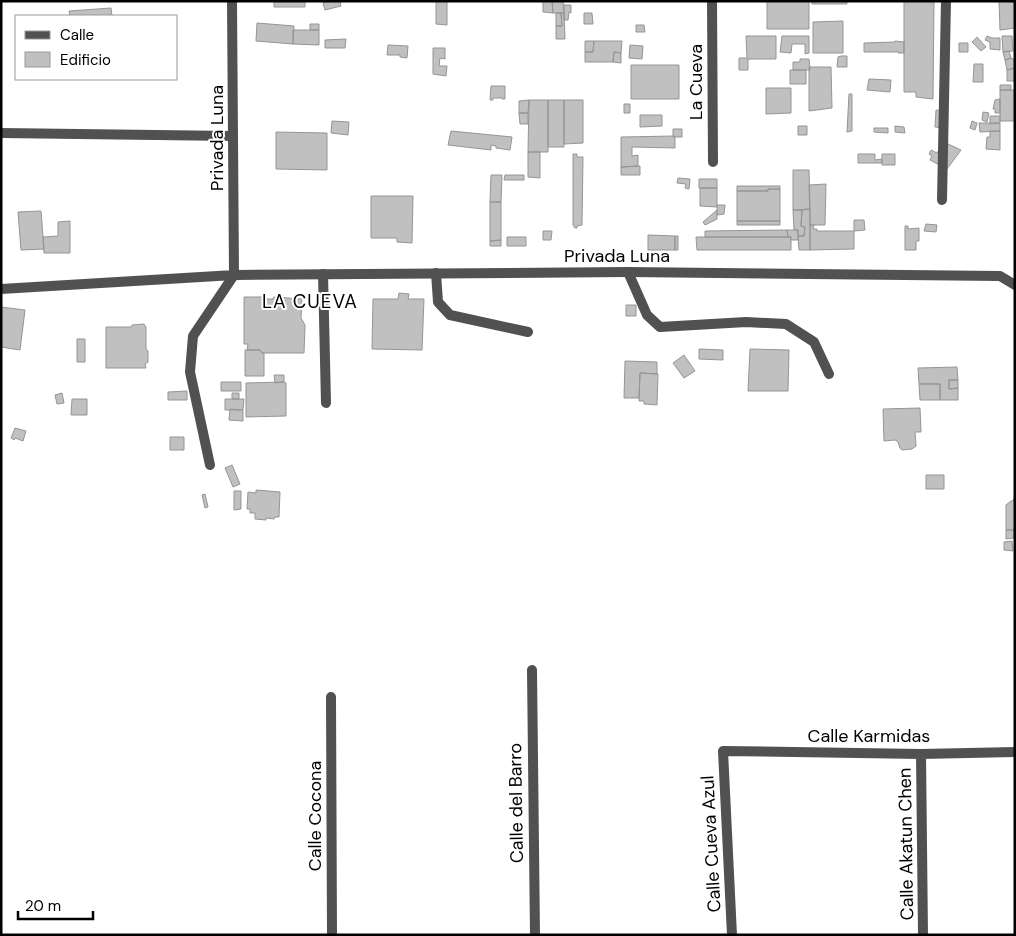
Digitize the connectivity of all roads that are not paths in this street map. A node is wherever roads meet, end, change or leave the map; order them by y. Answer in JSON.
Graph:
{"nodes":[{"id":1,"x":232,"y":1,"type":"edge"},
{"id":2,"x":712,"y":1,"type":"edge"},
{"id":3,"x":946,"y":1,"type":"edge"},
{"id":4,"x":1,"y":133,"type":"edge"},
{"id":5,"x":233,"y":136,"type":"junction"},
{"id":6,"x":713,"y":162,"type":"dead end"},
{"id":7,"x":942,"y":200,"type":"dead end"},
{"id":8,"x":628,"y":272,"type":"junction"},
{"id":9,"x":436,"y":273,"type":"junction"},
{"id":10,"x":323,"y":274,"type":"junction"},
{"id":11,"x":234,"y":275,"type":"junction"},
{"id":12,"x":1015,"y":285,"type":"edge"},
{"id":13,"x":1,"y":289,"type":"edge"},
{"id":14,"x":528,"y":332,"type":"dead end"},
{"id":15,"x":829,"y":374,"type":"dead end"},
{"id":16,"x":326,"y":402,"type":"dead end"},
{"id":17,"x":210,"y":465,"type":"dead end"},
{"id":18,"x":532,"y":670,"type":"dead end"},
{"id":19,"x":331,"y":697,"type":"dead end"},
{"id":20,"x":724,"y":751,"type":"joint"},
{"id":21,"x":1015,"y":752,"type":"edge"},
{"id":22,"x":921,"y":754,"type":"junction"},
{"id":23,"x":332,"y":935,"type":"edge"},
{"id":24,"x":534,"y":935,"type":"edge"},
{"id":25,"x":732,"y":935,"type":"edge"},
{"id":26,"x":923,"y":935,"type":"edge"}],
"edges":[{"from":1,"to":5,"type":"street","name":"Privada Luna"},
{"from":2,"to":6,"type":"street","name":"La Cueva"},
{"from":3,"to":7,"type":"street"},
{"from":4,"to":5,"type":"street"},
{"from":5,"to":11,"type":"street","name":"Privada Luna"},
{"from":8,"to":9,"type":"street","name":"Privada Luna"},
{"from":8,"to":12,"type":"street","name":"Privada Luna"},
{"from":8,"to":15,"type":"street"},
{"from":9,"to":10,"type":"street","name":"Privada Luna"},
{"from":9,"to":14,"type":"street"},
{"from":10,"to":11,"type":"street","name":"Privada Luna"},
{"from":10,"to":16,"type":"street"},
{"from":11,"to":13,"type":"street","name":"Privada Luna"},
{"from":11,"to":17,"type":"street"},
{"from":18,"to":24,"type":"street","name":"Calle del Barro"},
{"from":19,"to":23,"type":"street","name":"Calle Cocona"},
{"from":20,"to":22,"type":"street","name":"Calle Karmidas"},
{"from":20,"to":25,"type":"street","name":"Calle Cueva Azul"},
{"from":21,"to":22,"type":"street","name":"Calle Karmidas"},
{"from":22,"to":26,"type":"street","name":"Calle Akatun Chen"}]}
